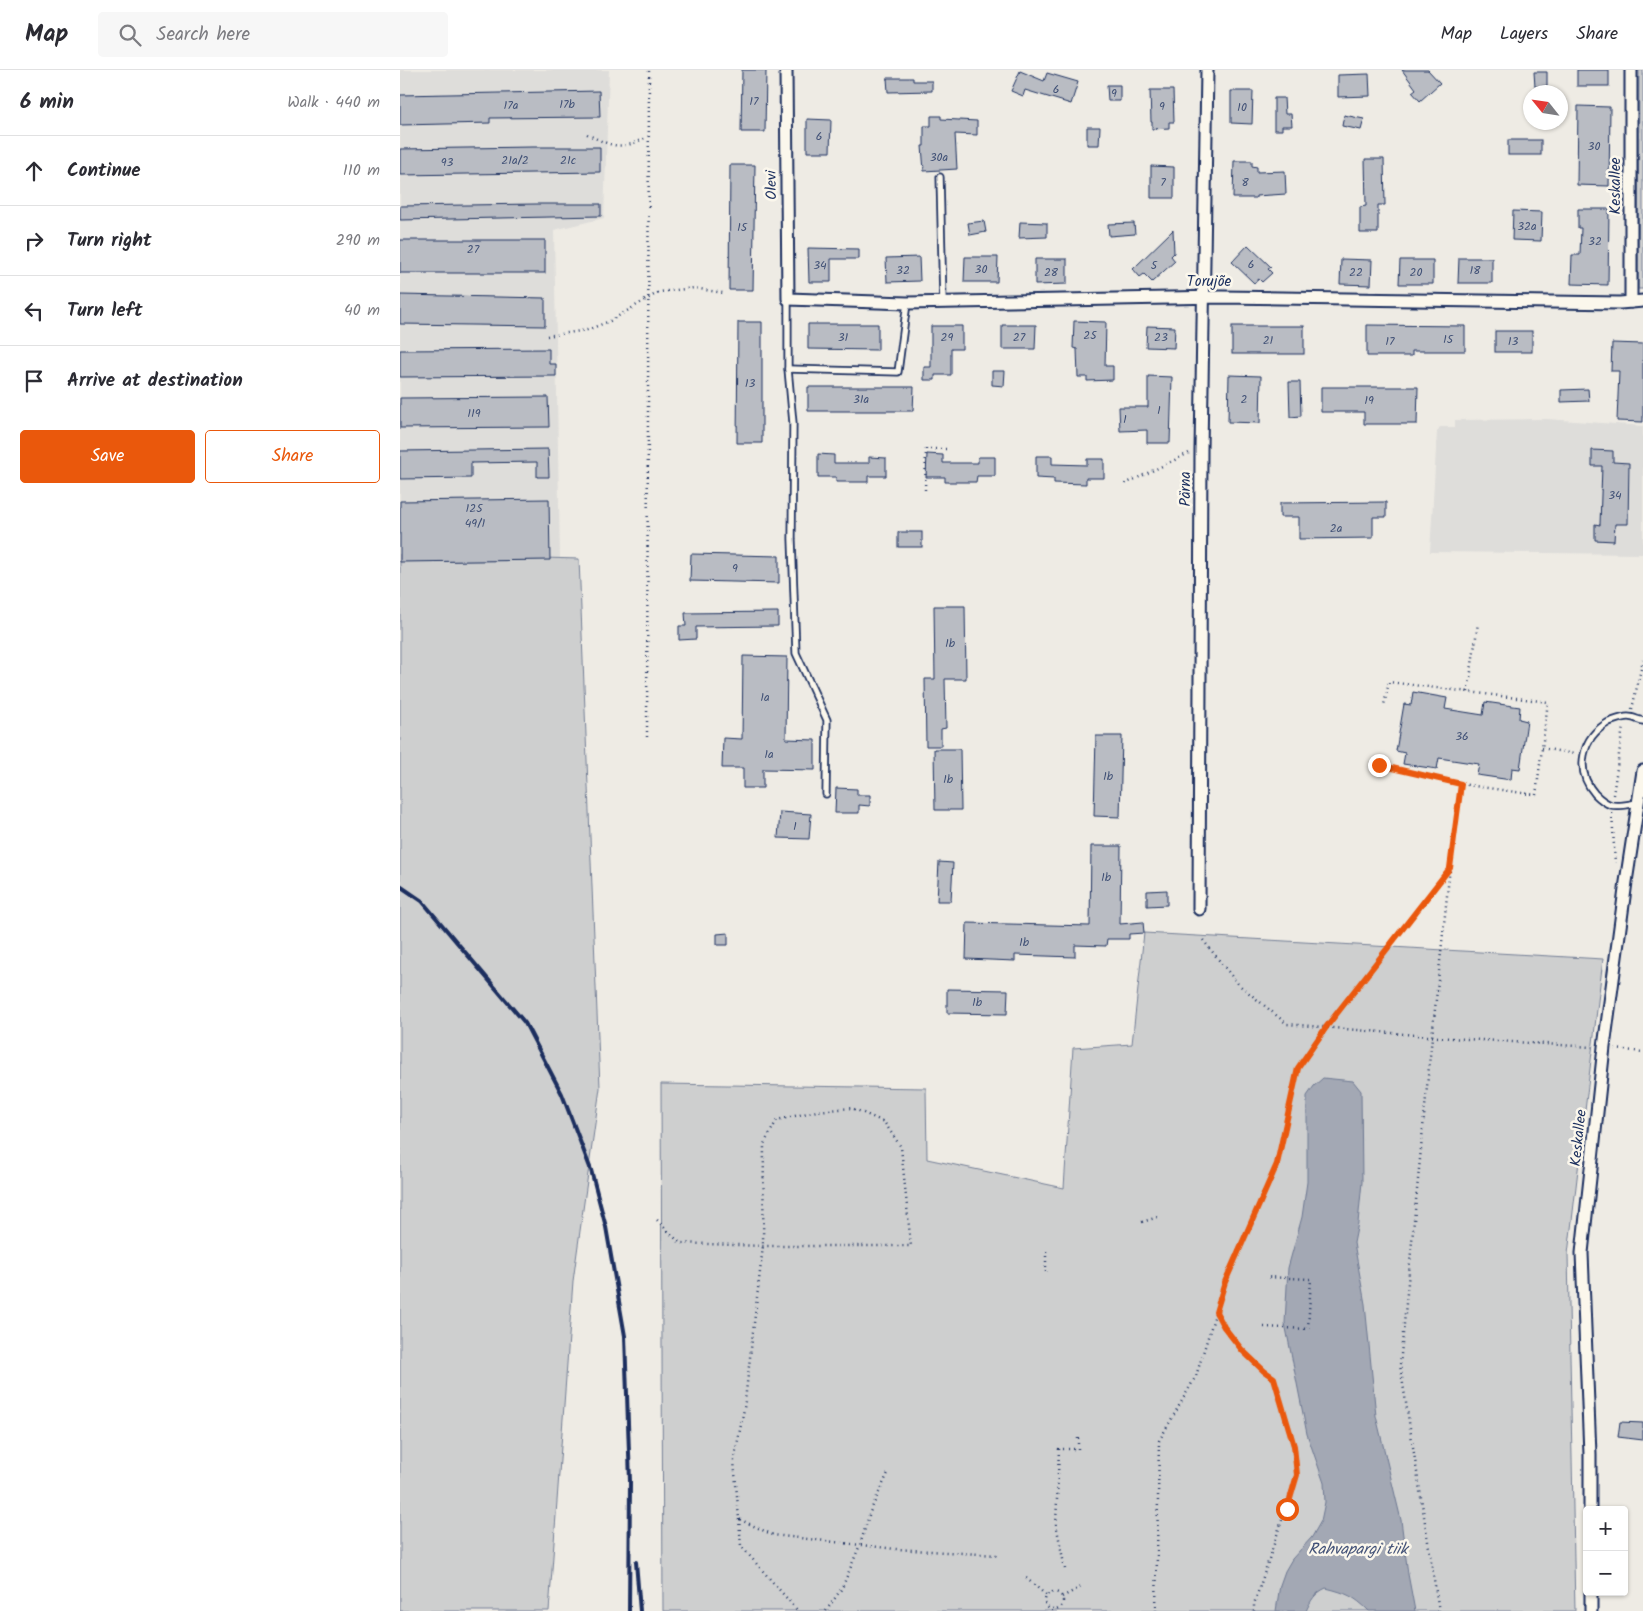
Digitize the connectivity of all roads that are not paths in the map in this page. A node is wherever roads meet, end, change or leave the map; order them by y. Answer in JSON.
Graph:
{"nodes":[{"id":1,"x":786,"y":70,"type":"edge"},
{"id":2,"x":1207,"y":70,"type":"edge"},
{"id":3,"x":1631,"y":70,"type":"edge"},
{"id":4,"x":940,"y":177,"type":"dead end"},
{"id":5,"x":1203,"y":298,"type":"junction"},
{"id":6,"x":788,"y":299,"type":"junction"},
{"id":7,"x":1643,"y":301,"type":"edge"},
{"id":8,"x":943,"y":302,"type":"junction"},
{"id":9,"x":1631,"y":302,"type":"junction"},
{"id":10,"x":907,"y":303,"type":"junction"},
{"id":11,"x":1643,"y":308,"type":"edge"},
{"id":12,"x":788,"y":369,"type":"junction"},
{"id":13,"x":1643,"y":721,"type":"edge"},
{"id":14,"x":1643,"y":771,"type":"edge"},
{"id":15,"x":826,"y":794,"type":"dead end"},
{"id":16,"x":1640,"y":801,"type":"edge"},
{"id":17,"x":1200,"y":909,"type":"dead end"},
{"id":18,"x":1590,"y":1506,"type":"edge"},
{"id":19,"x":1591,"y":1596,"type":"edge"},
{"id":20,"x":1591,"y":1611,"type":"edge"}],
"edges":[{"from":1,"to":6,"type":"street","name":"Olevi"},
{"from":2,"to":5,"type":"street","name":"Pärna"},
{"from":3,"to":9,"type":"street","name":"Keskallee"},
{"from":4,"to":8,"type":"lane"},
{"from":5,"to":8,"type":"street","name":"Torujõe"},
{"from":5,"to":9,"type":"street","name":"Torujõe"},
{"from":5,"to":17,"type":"street","name":"Pärna"},
{"from":6,"to":10,"type":"street","name":"Torujõe"},
{"from":6,"to":12,"type":"lane"},
{"from":7,"to":9,"type":"street","name":"Torujõe"},
{"from":8,"to":10,"type":"street","name":"Torujõe"},
{"from":9,"to":11,"type":"street","name":"Torujõe"},
{"from":10,"to":12,"type":"lane"},
{"from":12,"to":15,"type":"lane"},
{"from":13,"to":16,"type":"lane"},
{"from":14,"to":16,"type":"street","name":"Keskallee"},
{"from":16,"to":18,"type":"street","name":"Keskallee"},
{"from":19,"to":20,"type":"street"}]}
